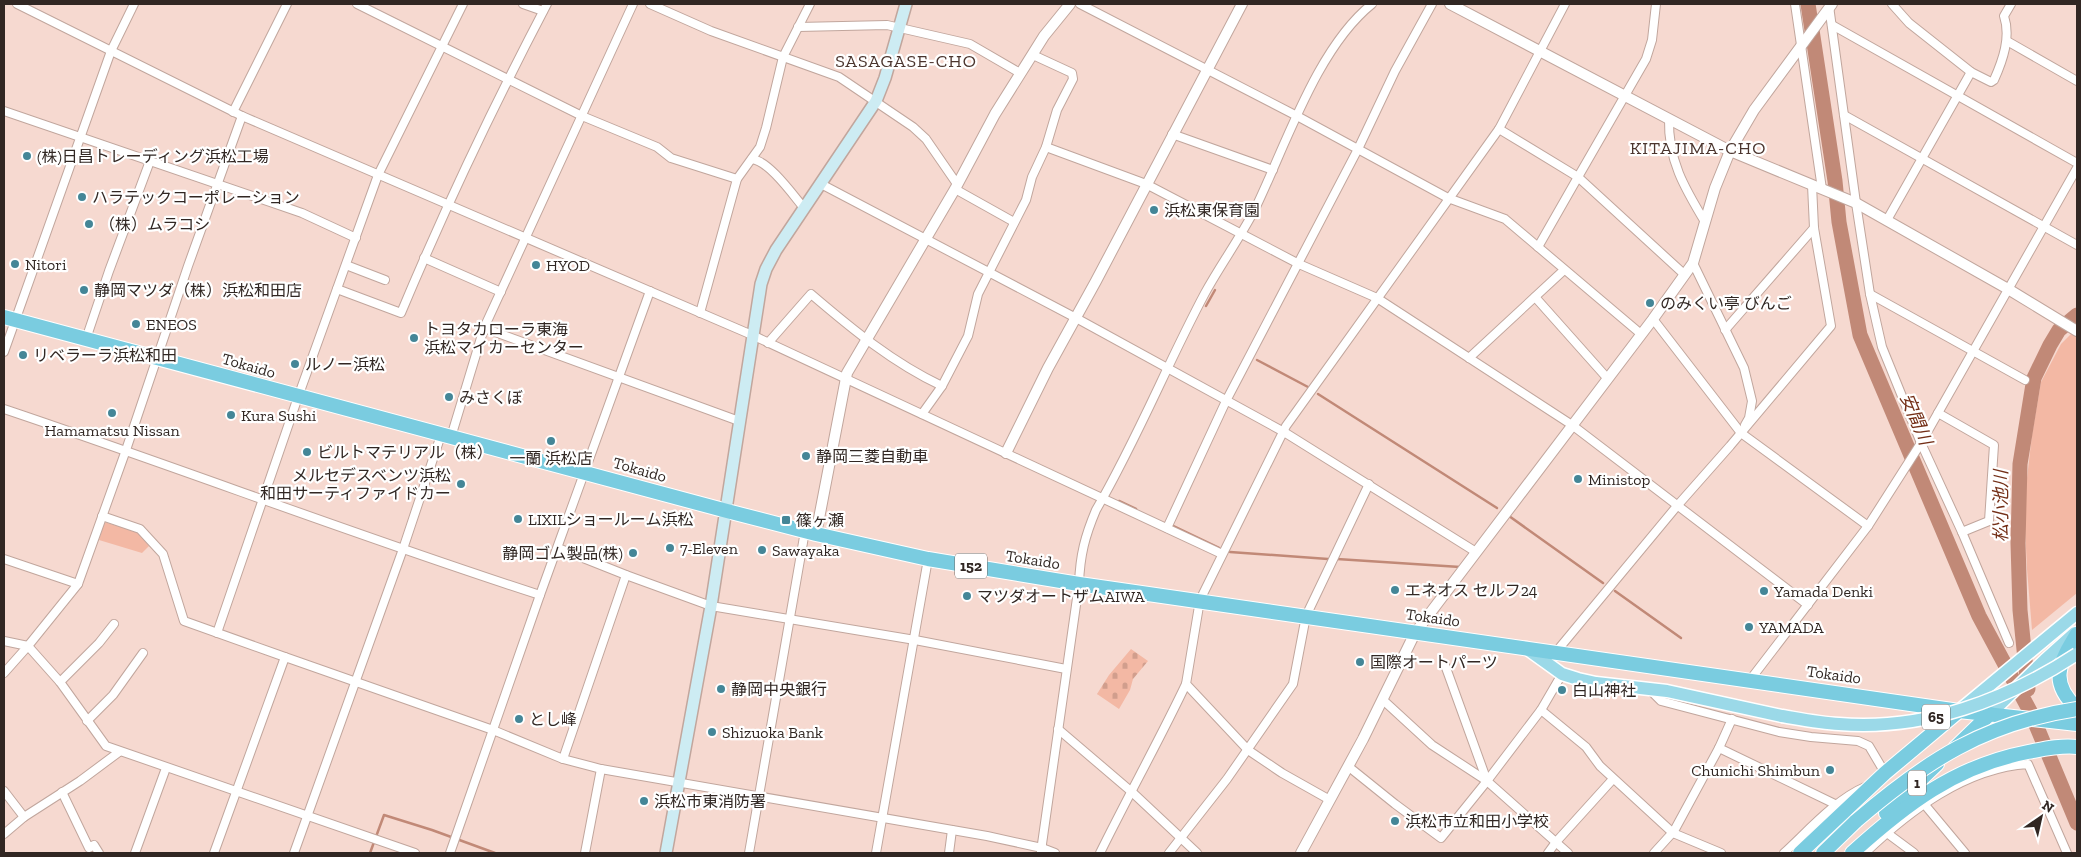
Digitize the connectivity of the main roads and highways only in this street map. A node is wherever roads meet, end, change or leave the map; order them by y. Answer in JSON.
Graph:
{"nodes":[{"id":1,"x":906,"y":4,"type":"edge"},
{"id":2,"x":9,"y":319,"type":"edge"},
{"id":3,"x":727,"y":511,"type":"junction"},
{"id":4,"x":2077,"y":613,"type":"edge"},
{"id":5,"x":2077,"y":632,"type":"edge"},
{"id":6,"x":1526,"y":648,"type":"junction"},
{"id":7,"x":2077,"y":654,"type":"edge"},
{"id":8,"x":1910,"y":704,"type":"junction"},
{"id":9,"x":2077,"y":709,"type":"edge"},
{"id":10,"x":1959,"y":711,"type":"junction"},
{"id":11,"x":1990,"y":714,"type":"junction"},
{"id":12,"x":2077,"y":724,"type":"edge"},
{"id":13,"x":2059,"y":725,"type":"junction"},
{"id":14,"x":2077,"y":732,"type":"edge"},
{"id":15,"x":2073,"y":747,"type":"edge"},
{"id":16,"x":1907,"y":753,"type":"junction"},
{"id":17,"x":666,"y":853,"type":"edge"},
{"id":18,"x":1800,"y":853,"type":"edge"},
{"id":19,"x":1823,"y":853,"type":"edge"},
{"id":20,"x":1846,"y":853,"type":"edge"},
{"id":21,"x":1852,"y":853,"type":"edge"}],
"edges":[{"from":1,"to":3,"type":"main road"},
{"from":2,"to":3,"type":"highway","name":"Tokaido","number":"152"},
{"from":3,"to":6,"type":"highway","name":"Tokaido","number":"152"},
{"from":3,"to":17,"type":"main road"},
{"from":4,"to":10,"type":"main road","number":"65"},
{"from":5,"to":9,"type":"highway","number":"1"},
{"from":5,"to":11,"type":"main road","bridge":true},
{"from":6,"to":7,"type":"main road","number":"65","bridge":true},
{"from":6,"to":8,"type":"highway","name":"Tokaido","number":"152"},
{"from":8,"to":10,"type":"highway","name":"Tokaido","number":"152"},
{"from":8,"to":16,"type":"highway","number":"1"},
{"from":9,"to":19,"type":"highway","number":"1","bridge":true},
{"from":10,"to":11,"type":"highway","name":"Tokaido"},
{"from":10,"to":16,"type":"highway","number":"1"},
{"from":11,"to":13,"type":"highway","name":"Tokaido","bridge":true},
{"from":11,"to":20,"type":"highway","number":"1"},
{"from":12,"to":13,"type":"highway"},
{"from":13,"to":14,"type":"highway"},
{"from":15,"to":21,"type":"highway","number":"1"},
{"from":16,"to":18,"type":"highway","number":"1"}]}
